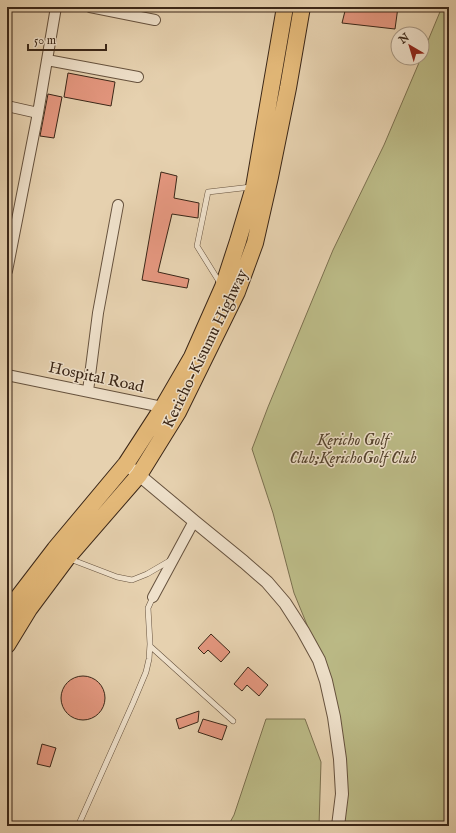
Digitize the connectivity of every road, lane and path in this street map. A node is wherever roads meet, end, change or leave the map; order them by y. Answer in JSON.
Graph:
{"nodes":[{"id":1,"x":56,"y":7,"type":"edge"},
{"id":2,"x":90,"y":7,"type":"edge"},
{"id":3,"x":285,"y":7,"type":"edge"},
{"id":4,"x":302,"y":7,"type":"edge"},
{"id":5,"x":155,"y":20,"type":"dead end"},
{"id":6,"x":47,"y":60,"type":"junction"},
{"id":7,"x":138,"y":77,"type":"dead end"},
{"id":8,"x":7,"y":106,"type":"edge"},
{"id":9,"x":38,"y":113,"type":"junction"},
{"id":10,"x":254,"y":187,"type":"junction"},
{"id":11,"x":118,"y":205,"type":"dead end"},
{"id":12,"x":7,"y":271,"type":"edge"},
{"id":13,"x":223,"y":287,"type":"junction"},
{"id":14,"x":7,"y":375,"type":"edge"},
{"id":15,"x":88,"y":391,"type":"junction"},
{"id":16,"x":171,"y":409,"type":"junction"},
{"id":17,"x":126,"y":464,"type":"junction"},
{"id":18,"x":139,"y":475,"type":"junction"},
{"id":19,"x":194,"y":521,"type":"junction"},
{"id":20,"x":67,"y":558,"type":"junction"},
{"id":21,"x":174,"y":558,"type":"junction"},
{"id":22,"x":153,"y":597,"type":"joint"},
{"id":23,"x":7,"y":615,"type":"edge"},
{"id":24,"x":7,"y":645,"type":"edge"},
{"id":25,"x":150,"y":646,"type":"junction"},
{"id":26,"x":233,"y":721,"type":"dead end"},
{"id":27,"x":78,"y":826,"type":"edge"},
{"id":28,"x":338,"y":826,"type":"edge"}],
"edges":[{"from":1,"to":6,"type":"street"},
{"from":2,"to":5,"type":"street"},
{"from":3,"to":10,"type":"highway","name":"Kericho-Kisumu Highway"},
{"from":4,"to":16,"type":"highway","name":"Kericho-Kisumu Highway"},
{"from":6,"to":7,"type":"street"},
{"from":6,"to":9,"type":"street"},
{"from":8,"to":9,"type":"street"},
{"from":9,"to":12,"type":"street"},
{"from":10,"to":13,"type":"highway","name":"Kericho-Kisumu Highway"},
{"from":10,"to":13,"type":"lane"},
{"from":11,"to":15,"type":"street"},
{"from":13,"to":16,"type":"highway","name":"Kericho-Kisumu Highway"},
{"from":14,"to":15,"type":"street","name":"Hospital Road"},
{"from":15,"to":16,"type":"street","name":"Hospital Road"},
{"from":16,"to":17,"type":"highway","name":"Kericho-Kisumu Highway"},
{"from":16,"to":18,"type":"highway","name":"Kericho-Kisumu Highway"},
{"from":17,"to":18,"type":"street"},
{"from":17,"to":23,"type":"highway","name":"Kericho-Kisumu Highway"},
{"from":18,"to":19,"type":"street"},
{"from":18,"to":20,"type":"highway","name":"Kericho-Kisumu Highway"},
{"from":19,"to":21,"type":"street"},
{"from":19,"to":28,"type":"street"},
{"from":20,"to":21,"type":"lane"},
{"from":20,"to":24,"type":"highway","name":"Kericho-Kisumu Highway"},
{"from":21,"to":22,"type":"street"},
{"from":22,"to":25,"type":"lane"},
{"from":25,"to":26,"type":"lane"},
{"from":25,"to":27,"type":"lane"}]}
